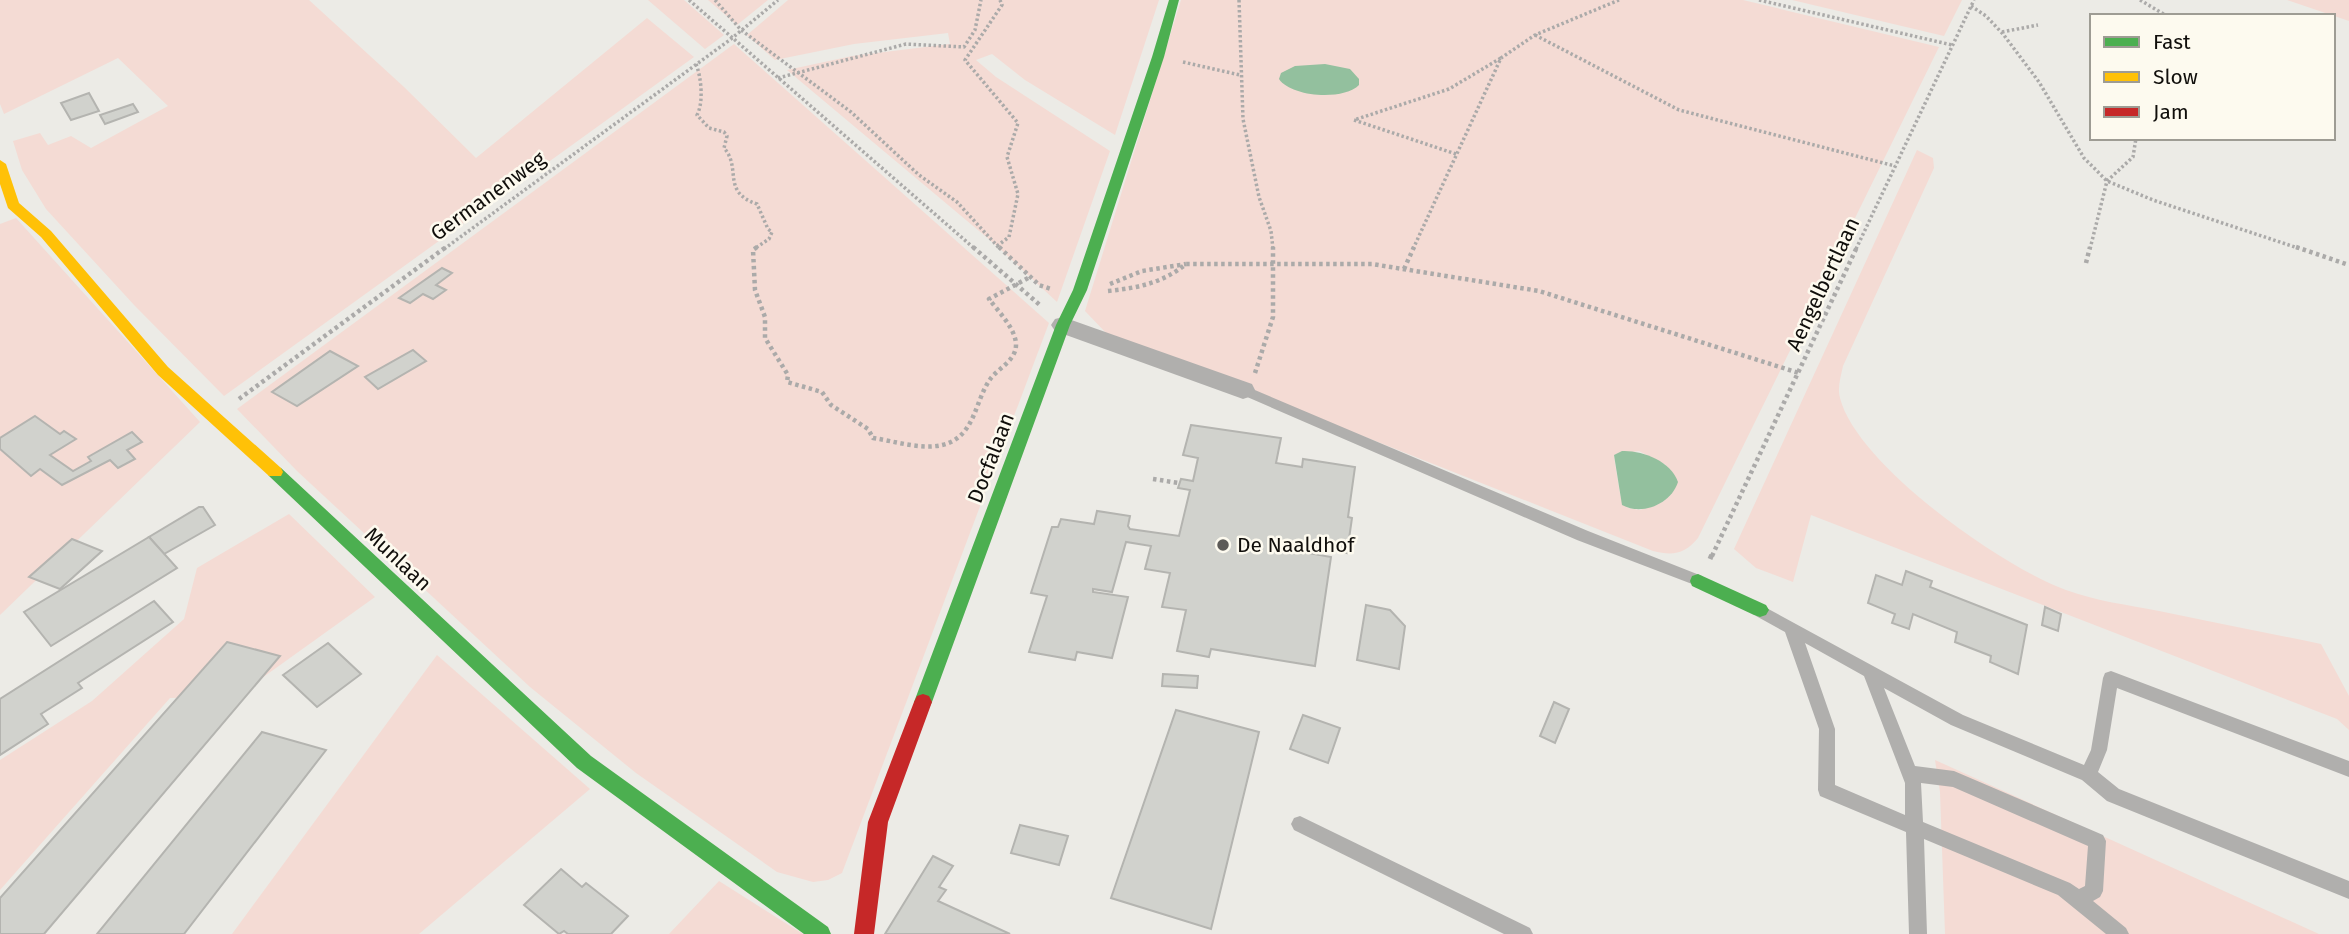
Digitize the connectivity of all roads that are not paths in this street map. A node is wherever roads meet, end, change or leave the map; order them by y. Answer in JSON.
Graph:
{"nodes":[{"id":1,"x":1174,"y":0,"type":"edge"},
{"id":2,"x":0,"y":164,"type":"edge"},
{"id":3,"x":6,"y":208,"type":"edge"},
{"id":4,"x":1063,"y":325,"type":"junction"},
{"id":5,"x":1243,"y":390,"type":"joint"},
{"id":6,"x":1698,"y":581,"type":"joint"},
{"id":7,"x":1760,"y":610,"type":"joint"},
{"id":8,"x":1793,"y":629,"type":"junction"},
{"id":9,"x":1871,"y":674,"type":"junction"},
{"id":10,"x":2349,"y":769,"type":"edge"},
{"id":11,"x":1909,"y":773,"type":"junction"},
{"id":12,"x":2088,"y":775,"type":"junction"},
{"id":13,"x":1300,"y":824,"type":"dead end"},
{"id":14,"x":1914,"y":827,"type":"junction"},
{"id":15,"x":2349,"y":890,"type":"edge"},
{"id":16,"x":2078,"y":899,"type":"junction"},
{"id":17,"x":821,"y":934,"type":"edge"},
{"id":18,"x":864,"y":934,"type":"edge"},
{"id":19,"x":1524,"y":934,"type":"edge"},
{"id":20,"x":1918,"y":934,"type":"edge"},
{"id":21,"x":2120,"y":934,"type":"edge"}],
"edges":[{"from":1,"to":4,"type":"street","name":"Docfalaan"},
{"from":2,"to":3,"type":"street","name":"Munlaan"},
{"from":3,"to":17,"type":"street","name":"Munlaan"},
{"from":4,"to":5,"type":"street"},
{"from":4,"to":18,"type":"street","name":"Docfalaan"},
{"from":5,"to":6,"type":"lane"},
{"from":6,"to":7,"type":"street"},
{"from":7,"to":8,"type":"lane"},
{"from":8,"to":9,"type":"lane"},
{"from":8,"to":14,"type":"lane"},
{"from":9,"to":11,"type":"lane"},
{"from":9,"to":12,"type":"lane"},
{"from":10,"to":12,"type":"lane"},
{"from":11,"to":14,"type":"lane"},
{"from":11,"to":16,"type":"lane"},
{"from":12,"to":15,"type":"lane"},
{"from":13,"to":19,"type":"lane"},
{"from":14,"to":16,"type":"lane"},
{"from":14,"to":20,"type":"lane"},
{"from":16,"to":21,"type":"lane"}]}
